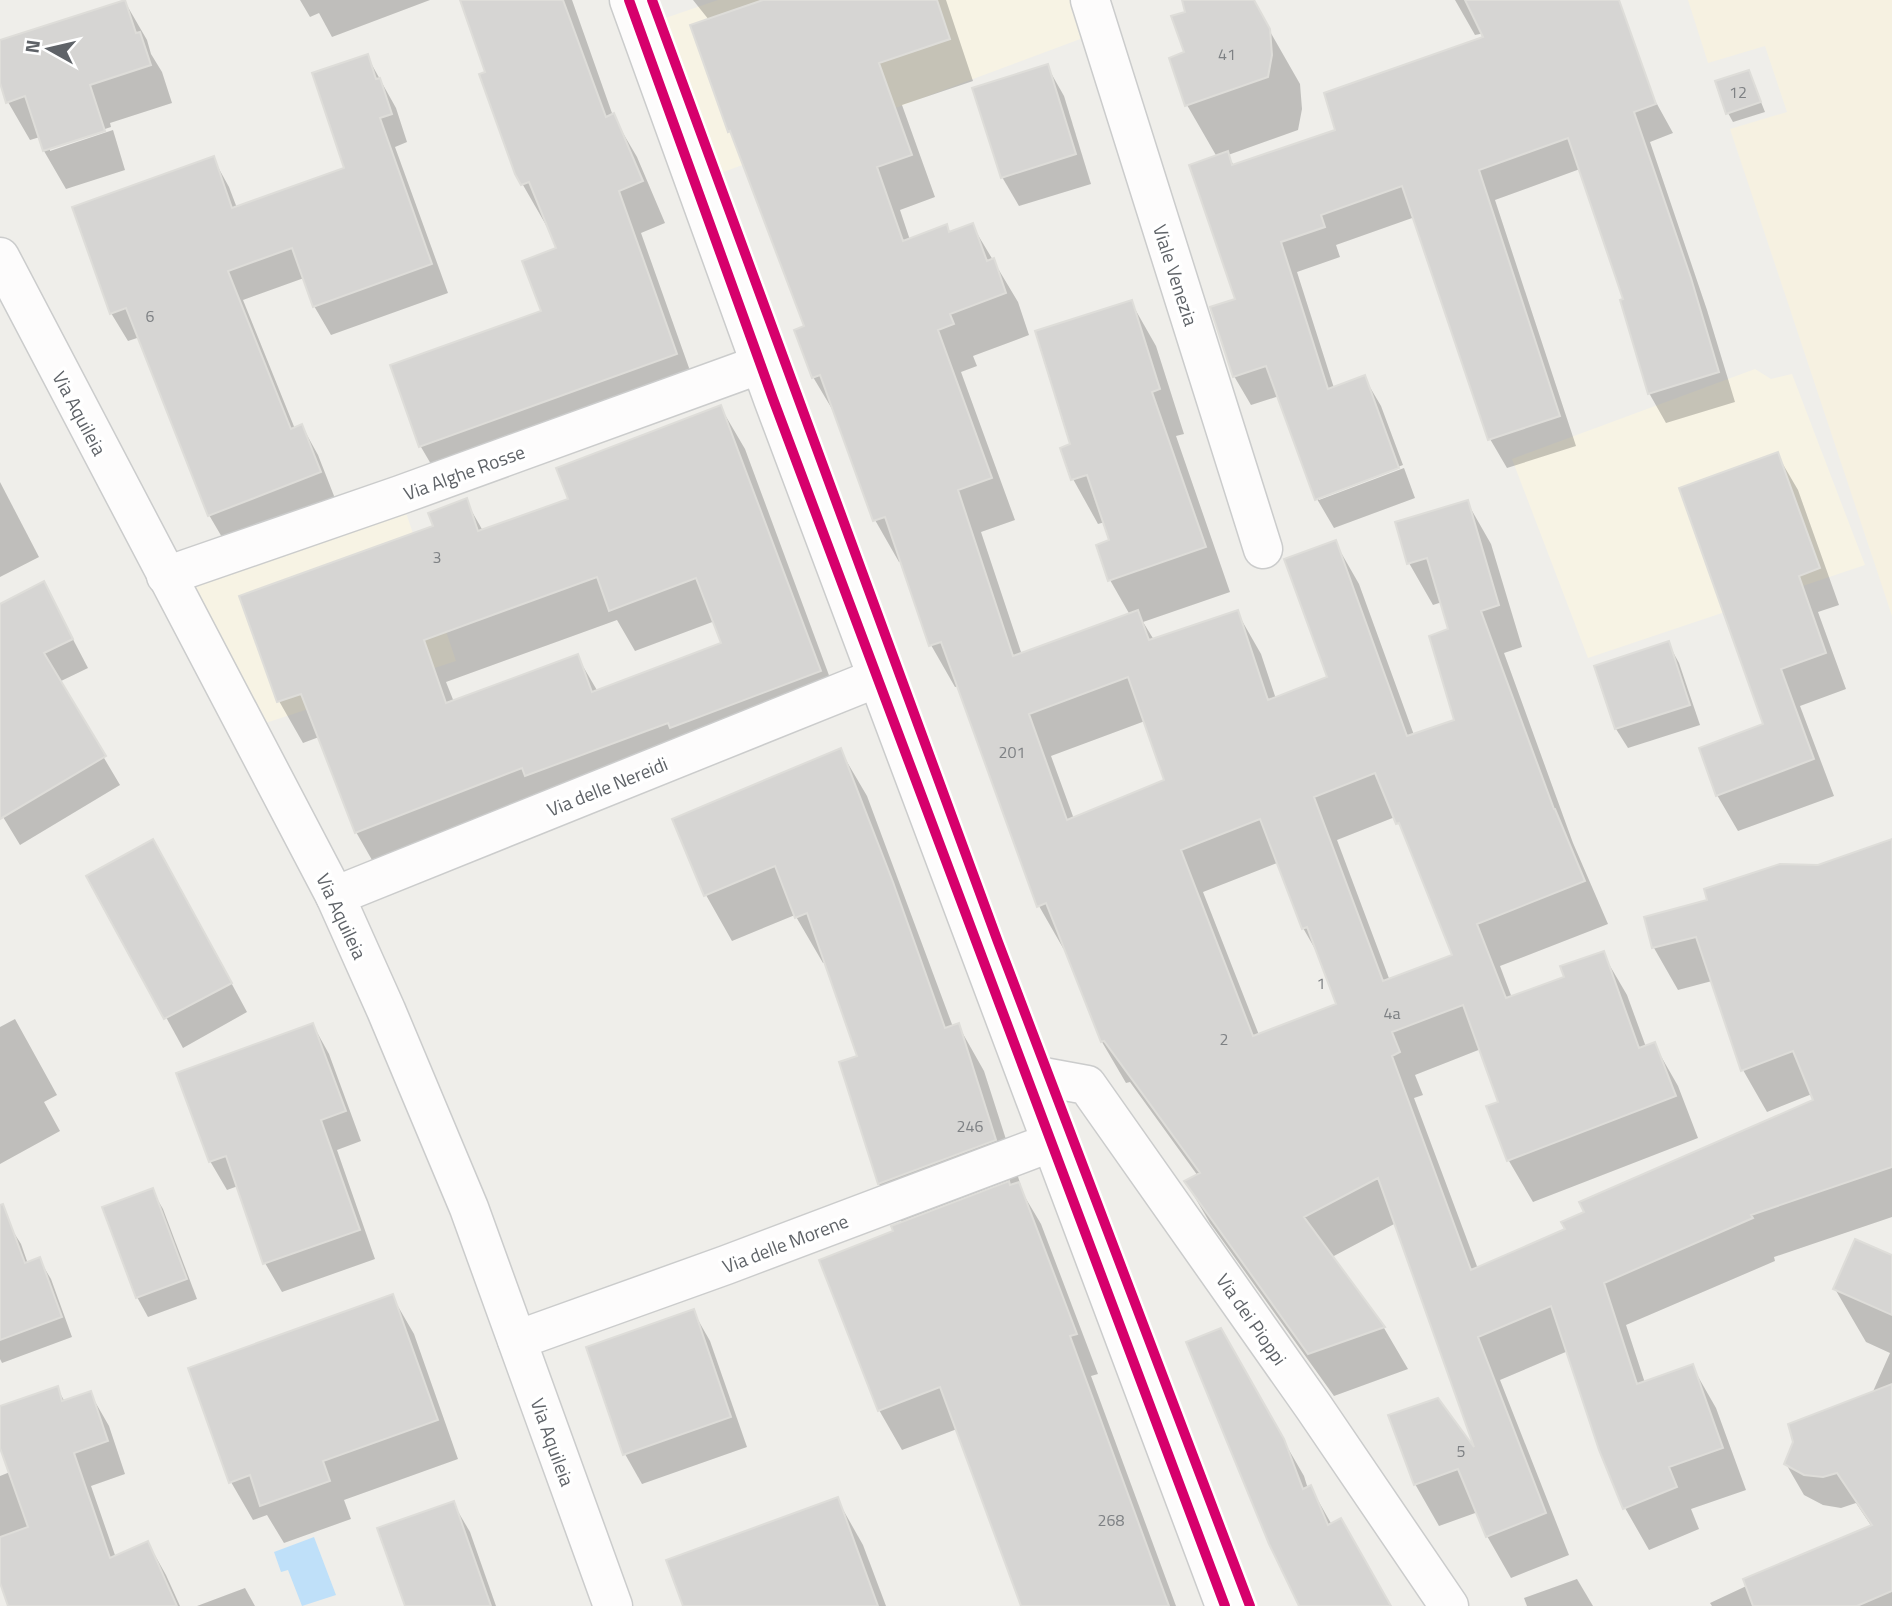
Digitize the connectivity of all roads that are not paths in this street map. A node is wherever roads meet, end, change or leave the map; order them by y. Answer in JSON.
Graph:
{"nodes":[{"id":1,"x":629,"y":0,"type":"edge"},
{"id":2,"x":1090,"y":0,"type":"edge"},
{"id":3,"x":0,"y":257,"type":"edge"},
{"id":4,"x":761,"y":364,"type":"junction"},
{"id":5,"x":1263,"y":549,"type":"dead end"},
{"id":6,"x":166,"y":576,"type":"junction"},
{"id":7,"x":879,"y":677,"type":"junction"},
{"id":8,"x":335,"y":896,"type":"junction"},
{"id":9,"x":1027,"y":1074,"type":"junction"},
{"id":10,"x":1052,"y":1142,"type":"junction"},
{"id":11,"x":517,"y":1340,"type":"junction"},
{"id":12,"x":612,"y":1606,"type":"edge"},
{"id":13,"x":1225,"y":1606,"type":"edge"},
{"id":14,"x":1449,"y":1606,"type":"edge"}],
"edges":[{"from":1,"to":4,"type":"street"},
{"from":2,"to":5,"type":"street","name":"Viale Venezia"},
{"from":3,"to":6,"type":"street","name":"Via Aquileia"},
{"from":4,"to":6,"type":"street","name":"Via Alghe Rosse"},
{"from":4,"to":7,"type":"street"},
{"from":6,"to":8,"type":"street","name":"Via Aquileia"},
{"from":7,"to":8,"type":"street","name":"Via delle Nereidi"},
{"from":7,"to":9,"type":"street"},
{"from":8,"to":11,"type":"street","name":"Via Aquileia"},
{"from":9,"to":10,"type":"street"},
{"from":9,"to":14,"type":"street","name":"Via dei Pioppi"},
{"from":10,"to":11,"type":"street","name":"Via delle Morene"},
{"from":10,"to":13,"type":"street"},
{"from":11,"to":12,"type":"street","name":"Via Aquileia"}]}
